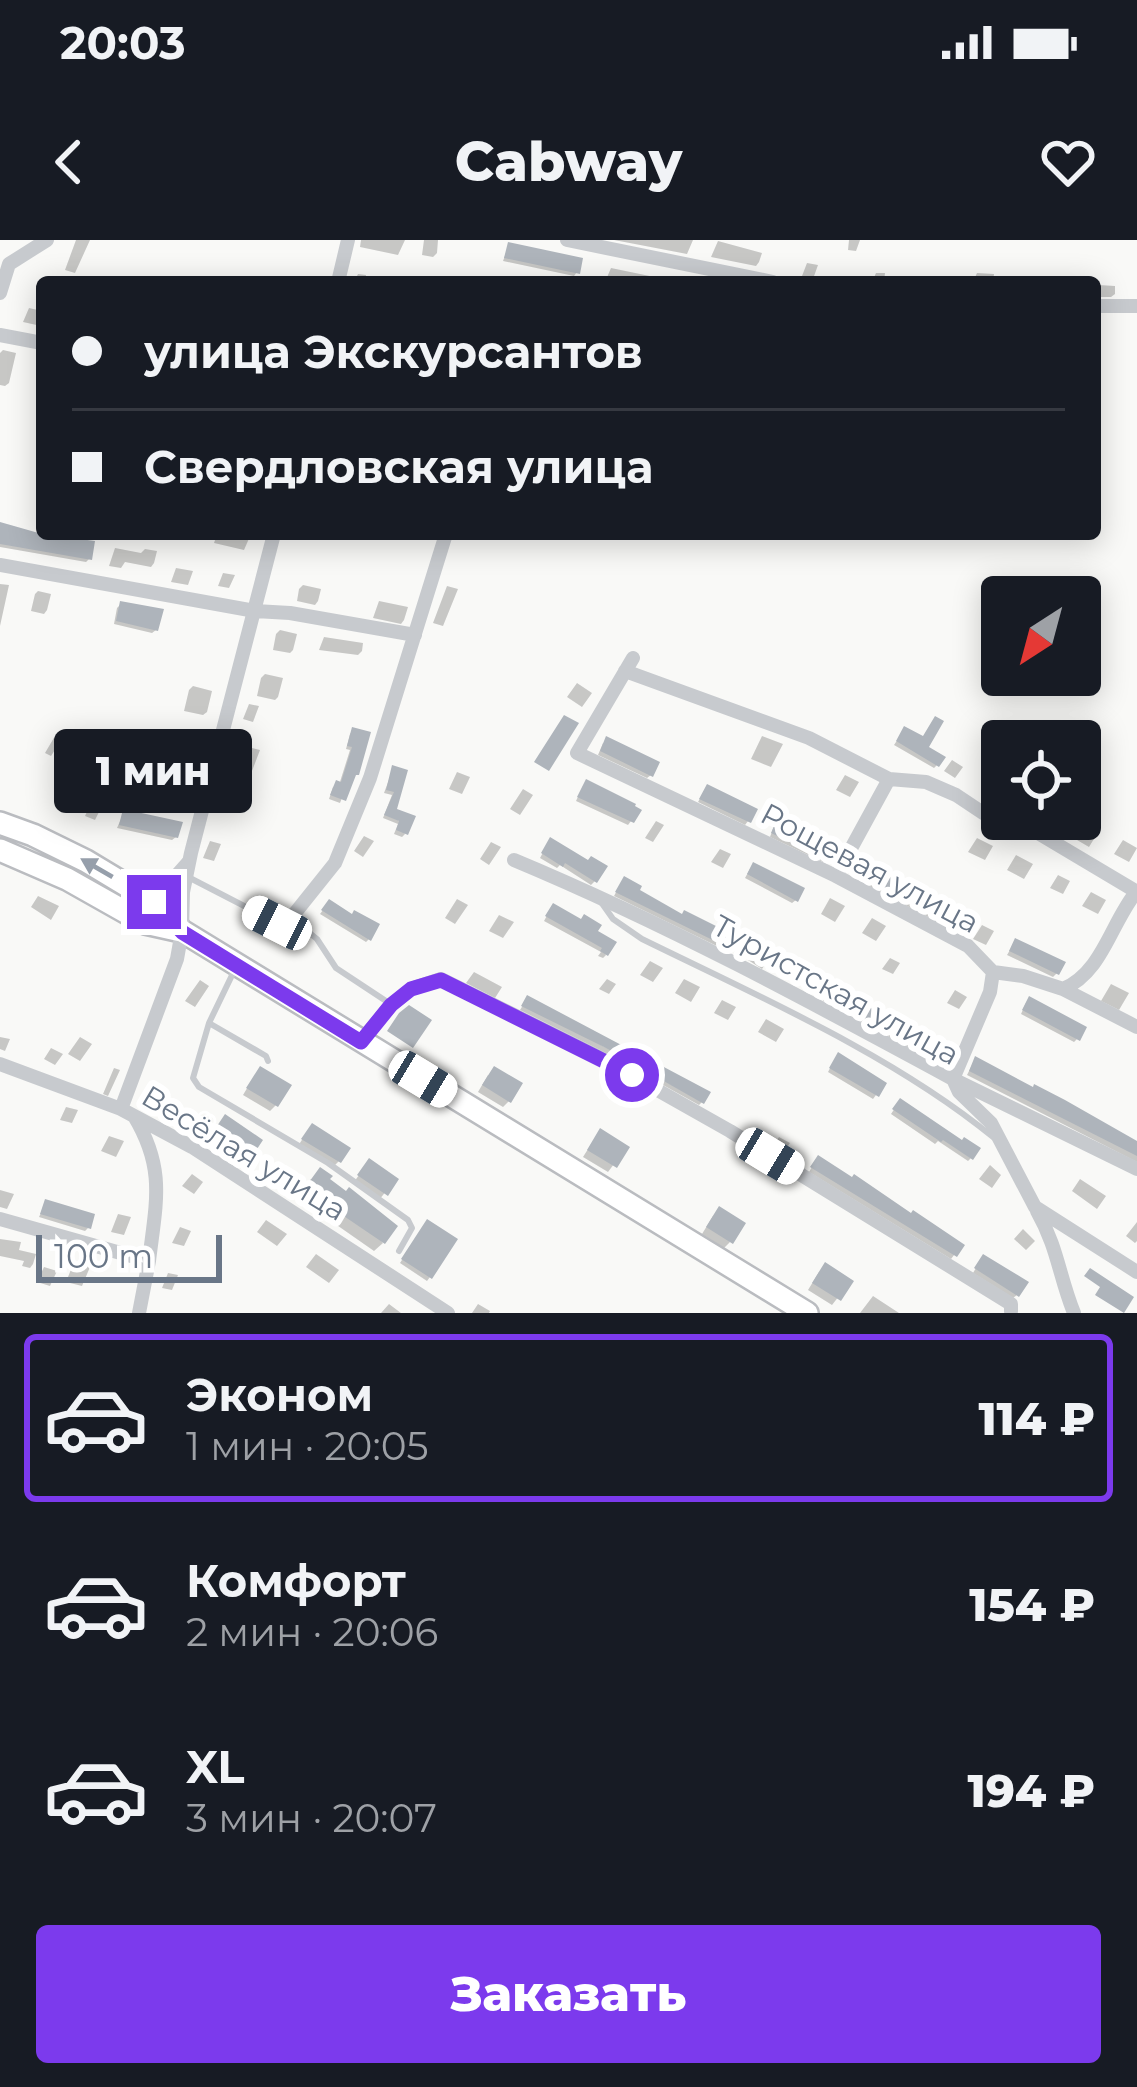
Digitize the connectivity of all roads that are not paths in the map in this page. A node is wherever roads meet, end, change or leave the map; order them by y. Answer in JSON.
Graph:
{"nodes":[{"id":1,"x":47,"y":240,"type":"edge"},
{"id":2,"x":348,"y":240,"type":"edge"},
{"id":3,"x":567,"y":240,"type":"edge"},
{"id":4,"x":339,"y":276,"type":"edge"},
{"id":5,"x":743,"y":276,"type":"edge"},
{"id":6,"x":0,"y":293,"type":"edge"},
{"id":7,"x":1101,"y":306,"type":"edge"},
{"id":8,"x":1137,"y":306,"type":"edge"},
{"id":9,"x":0,"y":335,"type":"edge"},
{"id":10,"x":36,"y":342,"type":"edge"},
{"id":11,"x":273,"y":540,"type":"edge"},
{"id":12,"x":444,"y":540,"type":"edge"},
{"id":13,"x":0,"y":565,"type":"edge"},
{"id":14,"x":255,"y":611,"type":"junction"},
{"id":15,"x":415,"y":635,"type":"junction"},
{"id":16,"x":889,"y":778,"type":"junction"},
{"id":17,"x":0,"y":823,"type":"edge"},
{"id":18,"x":0,"y":850,"type":"edge"},
{"id":19,"x":191,"y":853,"type":"junction"},
{"id":20,"x":514,"y":860,"type":"dead end"},
{"id":21,"x":836,"y":876,"type":"junction"},
{"id":22,"x":187,"y":877,"type":"junction"},
{"id":23,"x":134,"y":890,"type":"junction"},
{"id":24,"x":1137,"y":891,"type":"edge"},
{"id":25,"x":595,"y":894,"type":"junction"},
{"id":26,"x":291,"y":918,"type":"junction"},
{"id":27,"x":182,"y":932,"type":"junction"},
{"id":28,"x":237,"y":966,"type":"junction"},
{"id":29,"x":993,"y":972,"type":"junction"},
{"id":30,"x":1063,"y":989,"type":"junction"},
{"id":31,"x":391,"y":1005,"type":"junction"},
{"id":32,"x":209,"y":1023,"type":"junction"},
{"id":33,"x":1137,"y":1027,"type":"edge"},
{"id":34,"x":361,"y":1042,"type":"junction"},
{"id":35,"x":268,"y":1061,"type":"dead end"},
{"id":36,"x":0,"y":1064,"type":"edge"},
{"id":37,"x":953,"y":1079,"type":"junction"},
{"id":38,"x":127,"y":1112,"type":"junction"},
{"id":39,"x":1002,"y":1144,"type":"junction"},
{"id":40,"x":1137,"y":1169,"type":"edge"},
{"id":41,"x":1035,"y":1207,"type":"junction"},
{"id":42,"x":0,"y":1219,"type":"edge"},
{"id":43,"x":399,"y":1251,"type":"dead end"},
{"id":44,"x":148,"y":1261,"type":"junction"},
{"id":45,"x":1137,"y":1272,"type":"edge"},
{"id":46,"x":1010,"y":1312,"type":"edge"},
{"id":47,"x":139,"y":1313,"type":"edge"},
{"id":48,"x":448,"y":1313,"type":"edge"},
{"id":49,"x":807,"y":1313,"type":"edge"},
{"id":50,"x":1074,"y":1313,"type":"edge"}],
"edges":[{"from":1,"to":6,"type":"street"},
{"from":2,"to":4,"type":"street"},
{"from":3,"to":5,"type":"street"},
{"from":7,"to":8,"type":"street"},
{"from":9,"to":10,"type":"street"},
{"from":11,"to":14,"type":"street"},
{"from":12,"to":15,"type":"street"},
{"from":13,"to":14,"type":"street"},
{"from":14,"to":15,"type":"street"},
{"from":14,"to":19,"type":"street"},
{"from":15,"to":26,"type":"street"},
{"from":16,"to":21,"type":"street"},
{"from":16,"to":21,"type":"street","name":"Рощевая улица"},
{"from":16,"to":24,"type":"street"},
{"from":23,"to":17,"type":"highway","one_way":true},
{"from":18,"to":27,"type":"highway"},
{"from":19,"to":22,"type":"street"},
{"from":19,"to":23,"type":"lane"},
{"from":20,"to":25,"type":"street","name":"Туристская улица"},
{"from":21,"to":29,"type":"street","name":"Рощевая улица"},
{"from":22,"to":26,"type":"lane"},
{"from":22,"to":27,"type":"street"},
{"from":23,"to":27,"type":"highway"},
{"from":24,"to":30,"type":"street"},
{"from":25,"to":37,"type":"street","name":"Туристская улица"},
{"from":25,"to":39,"type":"lane"},
{"from":26,"to":31,"type":"lane"},
{"from":27,"to":28,"type":"highway"},
{"from":27,"to":38,"type":"street"},
{"from":28,"to":32,"type":"lane"},
{"from":28,"to":34,"type":"highway"},
{"from":29,"to":30,"type":"street","name":"Рощевая улица"},
{"from":29,"to":37,"type":"street"},
{"from":30,"to":33,"type":"street","name":"Рощевая улица"},
{"from":31,"to":34,"type":"street"},
{"from":31,"to":46,"type":"street"},
{"from":32,"to":35,"type":"lane"},
{"from":32,"to":43,"type":"lane"},
{"from":34,"to":49,"type":"highway"},
{"from":36,"to":38,"type":"street","name":"Весёлая улица"},
{"from":37,"to":39,"type":"street","name":"Туристская улица"},
{"from":37,"to":40,"type":"street"},
{"from":38,"to":44,"type":"street"},
{"from":38,"to":48,"type":"street","name":"Весёлая улица"},
{"from":39,"to":41,"type":"street","name":"Туристская улица"},
{"from":41,"to":45,"type":"street","name":"Туристская улица"},
{"from":41,"to":50,"type":"street"},
{"from":42,"to":44,"type":"street"},
{"from":44,"to":47,"type":"street"}]}
